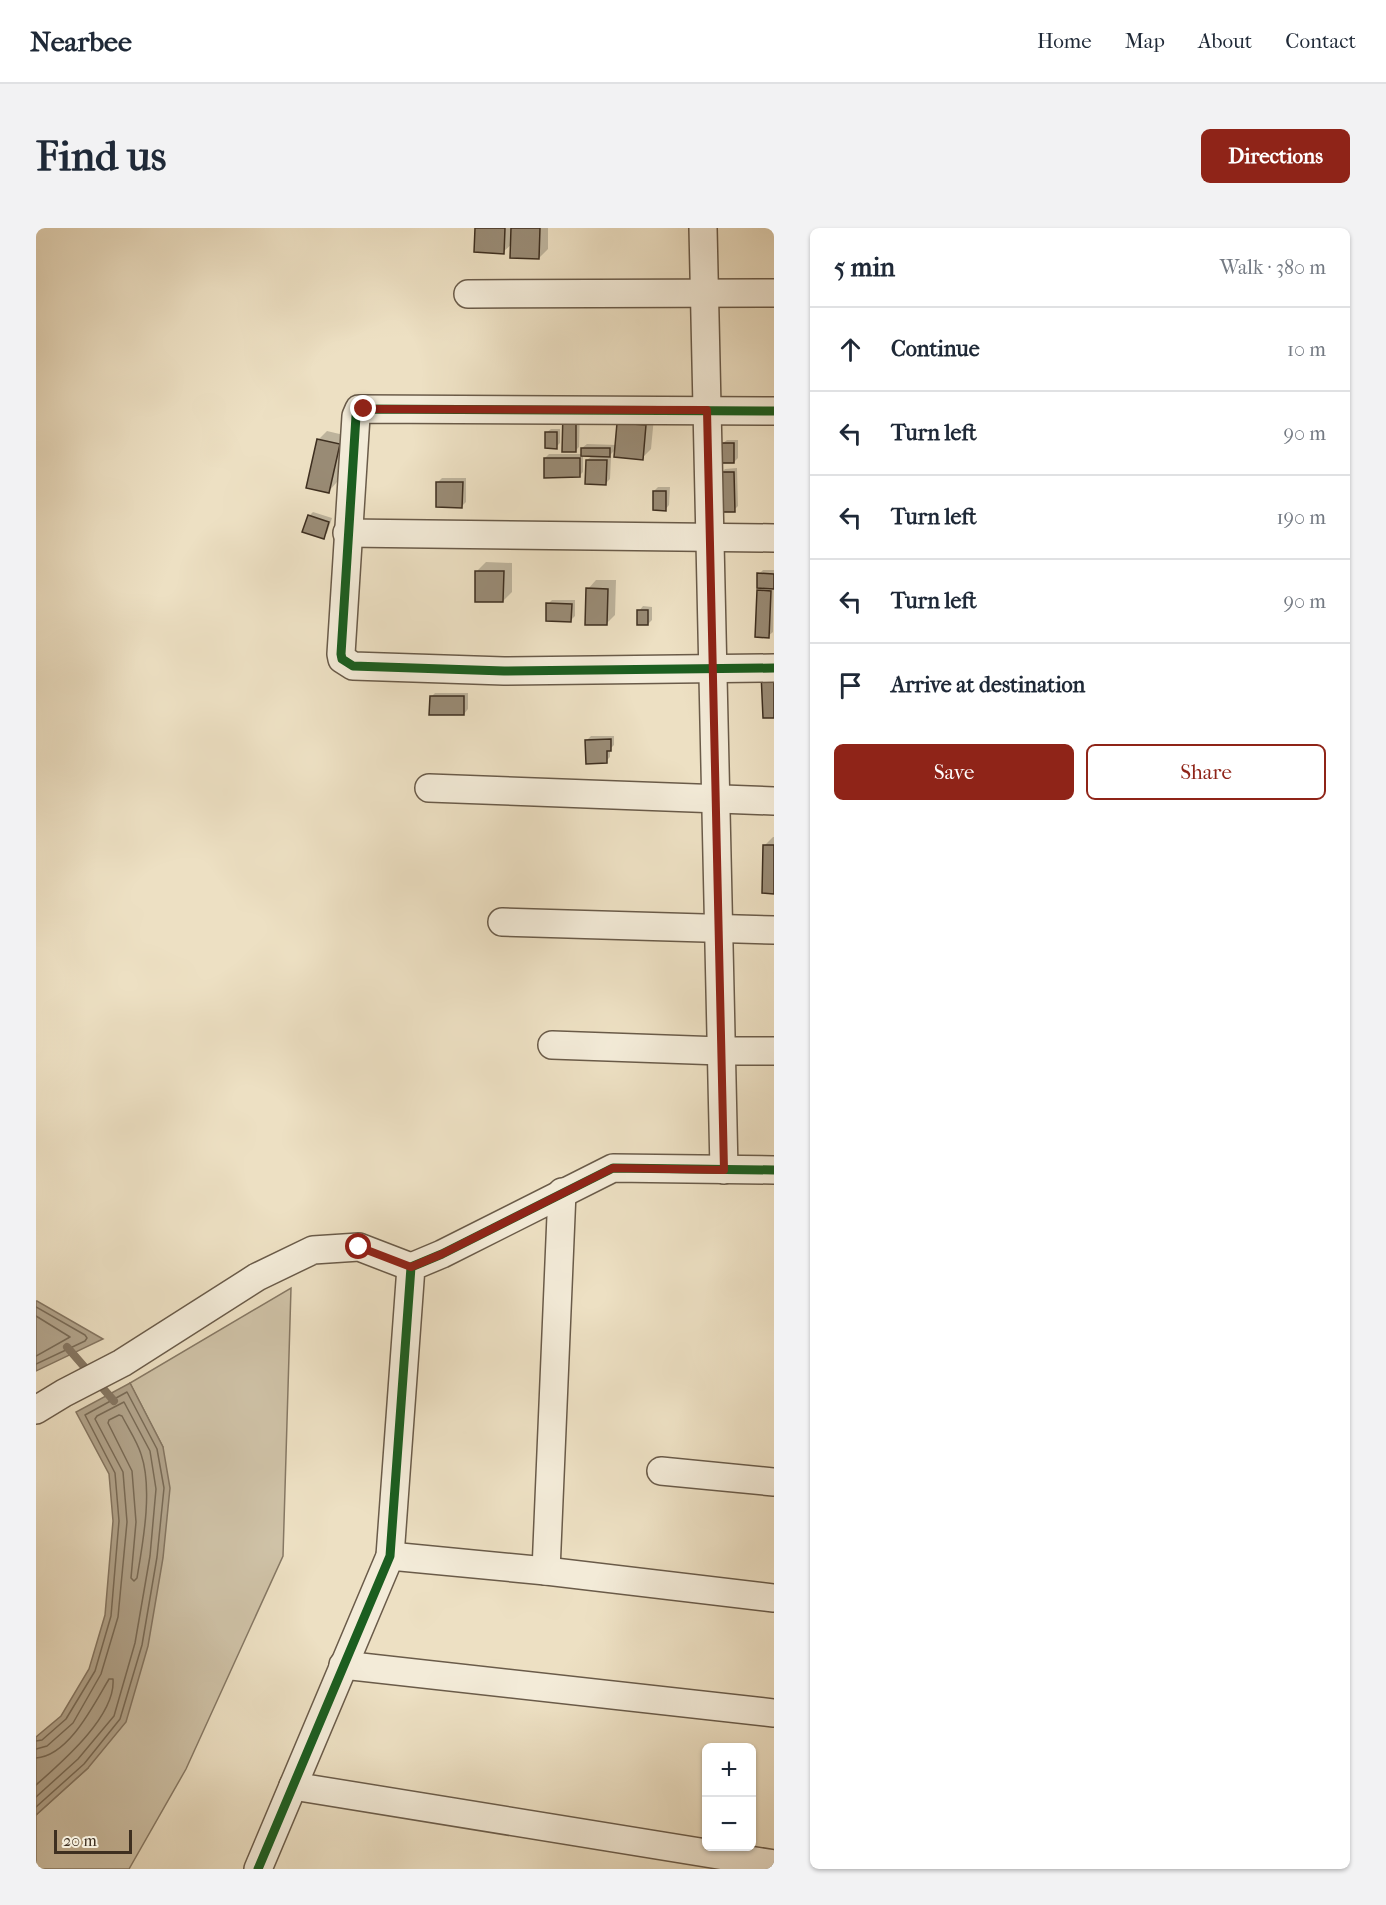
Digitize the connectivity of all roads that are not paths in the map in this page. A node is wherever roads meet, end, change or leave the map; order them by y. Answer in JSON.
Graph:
{"nodes":[{"id":1,"x":703,"y":228,"type":"edge"},
{"id":2,"x":704,"y":293,"type":"junction"},
{"id":3,"x":774,"y":293,"type":"edge"},
{"id":4,"x":468,"y":294,"type":"dead end"},
{"id":5,"x":707,"y":410,"type":"junction"},
{"id":6,"x":774,"y":411,"type":"edge"},
{"id":7,"x":347,"y":533,"type":"junction"},
{"id":8,"x":709,"y":538,"type":"junction"},
{"id":9,"x":774,"y":538,"type":"edge"},
{"id":10,"x":712,"y":668,"type":"junction"},
{"id":11,"x":774,"y":668,"type":"edge"},
{"id":12,"x":429,"y":788,"type":"dead end"},
{"id":13,"x":716,"y":800,"type":"junction"},
{"id":14,"x":774,"y":801,"type":"edge"},
{"id":15,"x":502,"y":922,"type":"dead end"},
{"id":16,"x":718,"y":930,"type":"junction"},
{"id":17,"x":774,"y":930,"type":"edge"},
{"id":18,"x":552,"y":1045,"type":"dead end"},
{"id":19,"x":721,"y":1051,"type":"junction"},
{"id":20,"x":774,"y":1051,"type":"edge"},
{"id":21,"x":724,"y":1170,"type":"junction"},
{"id":22,"x":774,"y":1170,"type":"edge"},
{"id":23,"x":562,"y":1192,"type":"junction"},
{"id":24,"x":411,"y":1267,"type":"junction"},
{"id":25,"x":36,"y":1410,"type":"edge"},
{"id":26,"x":661,"y":1471,"type":"dead end"},
{"id":27,"x":774,"y":1482,"type":"edge"},
{"id":28,"x":390,"y":1556,"type":"junction"},
{"id":29,"x":546,"y":1571,"type":"junction"},
{"id":30,"x":774,"y":1598,"type":"edge"},
{"id":31,"x":344,"y":1665,"type":"junction"},
{"id":32,"x":774,"y":1713,"type":"edge"},
{"id":33,"x":293,"y":1786,"type":"junction"},
{"id":34,"x":774,"y":1864,"type":"edge"},
{"id":35,"x":258,"y":1869,"type":"edge"}],
"edges":[{"from":1,"to":2,"type":"street"},
{"from":2,"to":3,"type":"street"},
{"from":2,"to":4,"type":"street"},
{"from":2,"to":5,"type":"street"},
{"from":5,"to":6,"type":"street"},
{"from":5,"to":7,"type":"street"},
{"from":5,"to":8,"type":"street"},
{"from":7,"to":8,"type":"street"},
{"from":7,"to":10,"type":"street"},
{"from":8,"to":9,"type":"street"},
{"from":8,"to":10,"type":"street"},
{"from":10,"to":11,"type":"street"},
{"from":10,"to":13,"type":"street"},
{"from":12,"to":13,"type":"street"},
{"from":13,"to":14,"type":"street"},
{"from":13,"to":16,"type":"street"},
{"from":15,"to":16,"type":"street"},
{"from":16,"to":17,"type":"street"},
{"from":16,"to":19,"type":"street"},
{"from":18,"to":19,"type":"street"},
{"from":19,"to":20,"type":"street"},
{"from":19,"to":21,"type":"street"},
{"from":21,"to":22,"type":"street"},
{"from":21,"to":23,"type":"street"},
{"from":23,"to":24,"type":"street"},
{"from":23,"to":29,"type":"street"},
{"from":24,"to":25,"type":"street"},
{"from":24,"to":28,"type":"street"},
{"from":26,"to":27,"type":"street"},
{"from":28,"to":29,"type":"street"},
{"from":28,"to":31,"type":"street"},
{"from":29,"to":30,"type":"street"},
{"from":31,"to":32,"type":"street"},
{"from":31,"to":33,"type":"street"},
{"from":33,"to":34,"type":"street"},
{"from":33,"to":35,"type":"street"}]}
